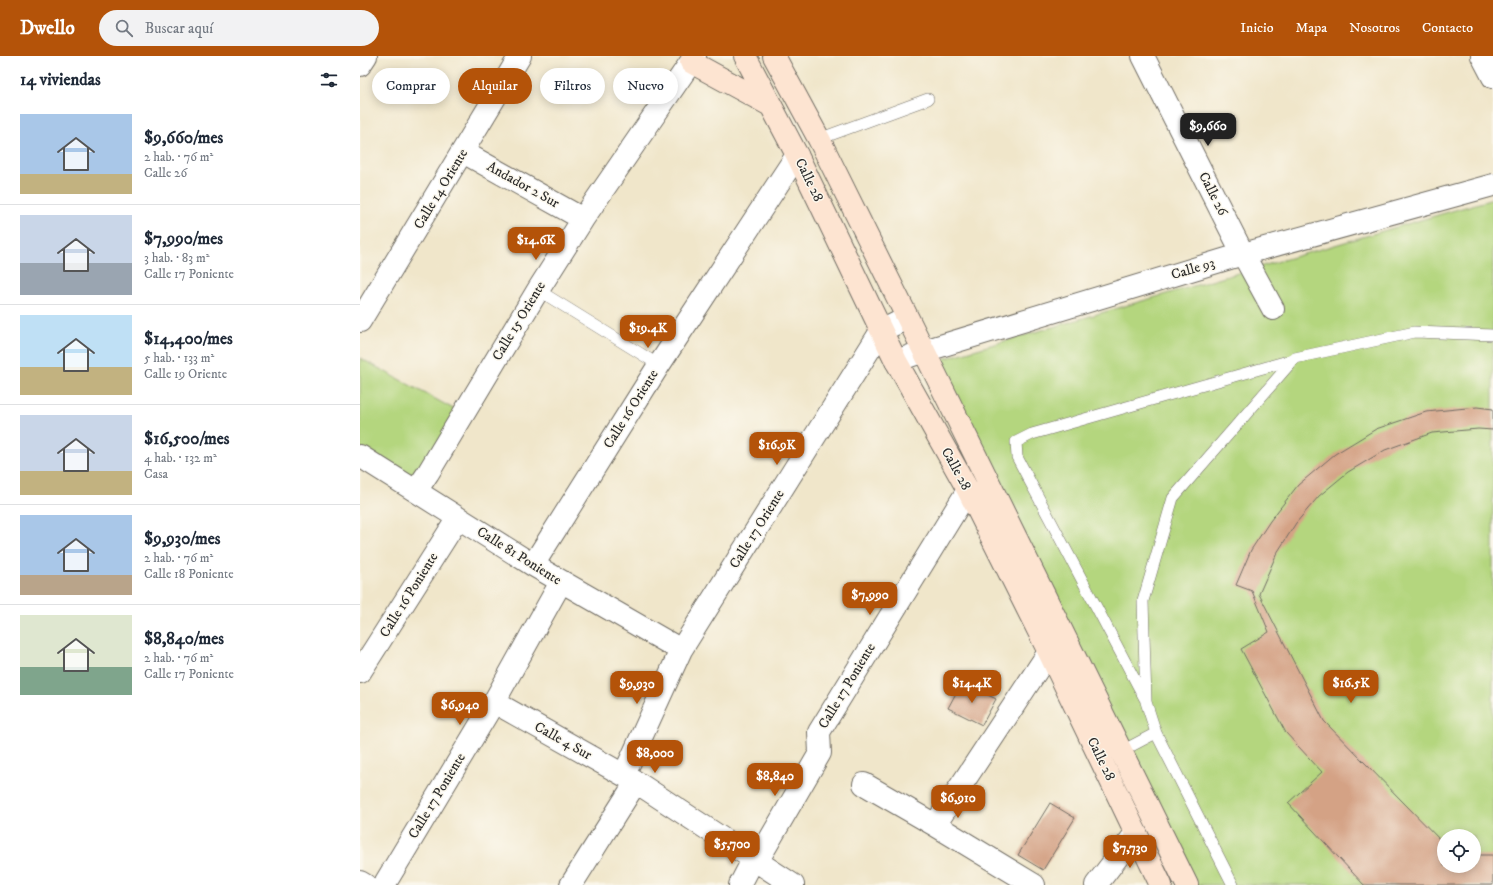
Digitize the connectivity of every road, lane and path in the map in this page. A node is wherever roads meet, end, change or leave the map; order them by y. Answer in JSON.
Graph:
{"nodes":[{"id":1,"x":366,"y":56,"type":"edge"},
{"id":2,"x":520,"y":56,"type":"edge"},
{"id":3,"x":745,"y":56,"type":"edge"},
{"id":4,"x":1143,"y":56,"type":"edge"},
{"id":5,"x":1482,"y":56,"type":"edge"},
{"id":6,"x":778,"y":57,"type":"edge"},
{"id":7,"x":693,"y":59,"type":"edge"},
{"id":8,"x":360,"y":65,"type":"edge"},
{"id":9,"x":1493,"y":77,"type":"edge"},
{"id":10,"x":928,"y":99,"type":"dead end"},
{"id":11,"x":770,"y":105,"type":"junction"},
{"id":12,"x":818,"y":139,"type":"junction"},
{"id":13,"x":463,"y":152,"type":"junction"},
{"id":14,"x":797,"y":155,"type":"junction"},
{"id":15,"x":1493,"y":185,"type":"edge"},
{"id":16,"x":583,"y":218,"type":"junction"},
{"id":17,"x":1243,"y":254,"type":"junction"},
{"id":18,"x":538,"y":290,"type":"junction"},
{"id":19,"x":1273,"y":309,"type":"dead end"},
{"id":20,"x":907,"y":318,"type":"junction"},
{"id":21,"x":360,"y":321,"type":"edge"},
{"id":22,"x":881,"y":332,"type":"junction"},
{"id":23,"x":1493,"y":335,"type":"edge"},
{"id":24,"x":924,"y":351,"type":"junction"},
{"id":25,"x":1296,"y":358,"type":"junction"},
{"id":26,"x":896,"y":361,"type":"junction"},
{"id":27,"x":659,"y":365,"type":"junction"},
{"id":28,"x":360,"y":456,"type":"edge"},
{"id":29,"x":968,"y":490,"type":"junction"},
{"id":30,"x":416,"y":491,"type":"junction"},
{"id":31,"x":458,"y":518,"type":"junction"},
{"id":32,"x":533,"y":565,"type":"junction"},
{"id":33,"x":561,"y":582,"type":"junction"},
{"id":34,"x":681,"y":650,"type":"junction"},
{"id":35,"x":1049,"y":652,"type":"junction"},
{"id":36,"x":360,"y":672,"type":"edge"},
{"id":37,"x":494,"y":702,"type":"junction"},
{"id":38,"x":1146,"y":702,"type":"junction"},
{"id":39,"x":1156,"y":733,"type":"junction"},
{"id":40,"x":1121,"y":751,"type":"junction"},
{"id":41,"x":1102,"y":762,"type":"junction"},
{"id":42,"x":630,"y":778,"type":"junction"},
{"id":43,"x":864,"y":784,"type":"dead end"},
{"id":44,"x":935,"y":825,"type":"junction"},
{"id":45,"x":1136,"y":833,"type":"junction"},
{"id":46,"x":754,"y":860,"type":"junction"},
{"id":47,"x":360,"y":882,"type":"edge"},
{"id":48,"x":365,"y":885,"type":"edge"},
{"id":49,"x":384,"y":885,"type":"edge"},
{"id":50,"x":571,"y":885,"type":"edge"},
{"id":51,"x":740,"y":885,"type":"edge"},
{"id":52,"x":792,"y":885,"type":"edge"},
{"id":53,"x":1034,"y":885,"type":"edge"},
{"id":54,"x":1096,"y":885,"type":"edge"},
{"id":55,"x":1161,"y":885,"type":"edge"},
{"id":56,"x":1187,"y":885,"type":"edge"},
{"id":57,"x":1232,"y":885,"type":"edge"}],
"edges":[{"from":1,"to":8,"type":"street"},
{"from":2,"to":13,"type":"street","name":"Calle 14 Oriente"},
{"from":3,"to":11,"type":"street","name":"Calle 28"},
{"from":4,"to":17,"type":"street","name":"Calle 26"},
{"from":5,"to":9,"type":"street"},
{"from":6,"to":12,"type":"street","name":"Calle 28"},
{"from":7,"to":11,"type":"street"},
{"from":7,"to":16,"type":"street","name":"Calle 15 Oriente"},
{"from":10,"to":12,"type":"lane"},
{"from":11,"to":14,"type":"street","name":"Calle 28"},
{"from":12,"to":20,"type":"street","name":"Calle 28"},
{"from":13,"to":16,"type":"street","name":"Andador 2 Sur"},
{"from":13,"to":21,"type":"street","name":"Calle 14 Oriente"},
{"from":14,"to":22,"type":"street","name":"Calle 28"},
{"from":14,"to":27,"type":"street","name":"Calle 16 Oriente"},
{"from":15,"to":17,"type":"street","name":"Calle 93"},
{"from":16,"to":18,"type":"street","name":"Calle 15 Oriente"},
{"from":17,"to":19,"type":"street","name":"Calle 26"},
{"from":17,"to":24,"type":"street","name":"Calle 93"},
{"from":18,"to":27,"type":"lane"},
{"from":18,"to":30,"type":"street","name":"Calle 15 Oriente"},
{"from":20,"to":22,"type":"street","name":"Calle 17 Oriente"},
{"from":20,"to":24,"type":"street","name":"Calle 28"},
{"from":22,"to":26,"type":"street","name":"Calle 28"},
{"from":22,"to":34,"type":"street","name":"Calle 17 Oriente"},
{"from":23,"to":25,"type":"lane"},
{"from":24,"to":26,"type":"street","name":"Calle 93"},
{"from":24,"to":40,"type":"street","name":"Calle 28"},
{"from":25,"to":38,"type":"lane"},
{"from":25,"to":38,"type":"lane"},
{"from":26,"to":29,"type":"street","name":"Calle 28"},
{"from":27,"to":32,"type":"street","name":"Calle 16 Oriente"},
{"from":28,"to":30,"type":"street","name":"Calle 81 Poniente"},
{"from":29,"to":35,"type":"street","name":"Calle 28"},
{"from":29,"to":46,"type":"street","name":"Calle 17 Poniente"},
{"from":30,"to":31,"type":"street","name":"Calle 81 Poniente"},
{"from":31,"to":32,"type":"street","name":"Calle 81 Poniente"},
{"from":31,"to":36,"type":"street","name":"Calle 16 Poniente"},
{"from":32,"to":33,"type":"street","name":"Calle 81 Poniente"},
{"from":33,"to":34,"type":"street","name":"Calle 81 Poniente"},
{"from":33,"to":37,"type":"street","name":"Calle 17 Poniente"},
{"from":34,"to":42,"type":"street","name":"Calle 17 Oriente"},
{"from":35,"to":41,"type":"street","name":"Calle 28"},
{"from":35,"to":44,"type":"street"},
{"from":37,"to":42,"type":"street","name":"Calle 4 Sur"},
{"from":37,"to":49,"type":"street","name":"Calle 17 Poniente"},
{"from":38,"to":39,"type":"lane"},
{"from":39,"to":40,"type":"lane"},
{"from":39,"to":57,"type":"lane"},
{"from":40,"to":41,"type":"lane"},
{"from":40,"to":56,"type":"street","name":"Calle 28"},
{"from":41,"to":45,"type":"street","name":"Calle 28"},
{"from":42,"to":46,"type":"street","name":"Calle 4 Sur"},
{"from":42,"to":50,"type":"street"},
{"from":43,"to":44,"type":"street"},
{"from":44,"to":53,"type":"street"},
{"from":45,"to":54,"type":"street"},
{"from":45,"to":55,"type":"street","name":"Calle 28"},
{"from":46,"to":51,"type":"street","name":"Calle 17 Poniente"},
{"from":46,"to":52,"type":"street","name":"Calle 4 Sur"},
{"from":47,"to":48,"type":"street"}]}
